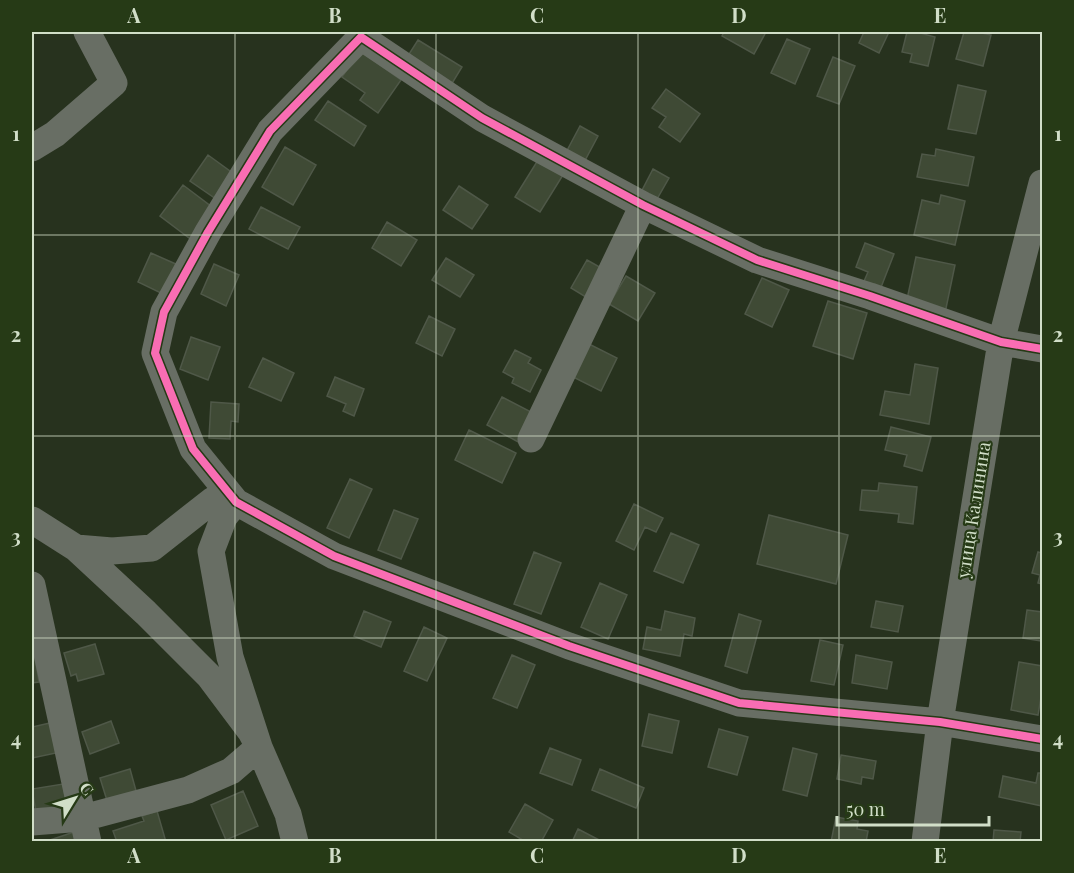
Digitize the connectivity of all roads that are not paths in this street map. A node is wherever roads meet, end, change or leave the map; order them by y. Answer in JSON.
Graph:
{"nodes":[{"id":1,"x":87,"y":32,"type":"edge"},
{"id":2,"x":360,"y":34,"type":"edge"},
{"id":3,"x":32,"y":148,"type":"edge"},
{"id":4,"x":1042,"y":190,"type":"edge"},
{"id":5,"x":643,"y":205,"type":"junction"},
{"id":6,"x":1001,"y":342,"type":"junction"},
{"id":7,"x":1042,"y":349,"type":"edge"},
{"id":8,"x":531,"y":439,"type":"dead end"},
{"id":9,"x":236,"y":502,"type":"junction"},
{"id":10,"x":32,"y":520,"type":"edge"},
{"id":11,"x":76,"y":548,"type":"junction"},
{"id":12,"x":32,"y":585,"type":"edge"},
{"id":13,"x":940,"y":722,"type":"junction"},
{"id":14,"x":1042,"y":739,"type":"edge"},
{"id":15,"x":259,"y":747,"type":"junction"},
{"id":16,"x":32,"y":822,"type":"edge"},
{"id":17,"x":86,"y":830,"type":"edge"},
{"id":18,"x":294,"y":842,"type":"edge"},
{"id":19,"x":925,"y":842,"type":"edge"}],
"edges":[{"from":1,"to":3,"type":"street"},
{"from":2,"to":5,"type":"street"},
{"from":2,"to":9,"type":"street"},
{"from":4,"to":6,"type":"street","name":"улица Калинина"},
{"from":5,"to":6,"type":"street"},
{"from":5,"to":8,"type":"street"},
{"from":6,"to":7,"type":"street"},
{"from":6,"to":13,"type":"street","name":"улица Калинина"},
{"from":9,"to":11,"type":"street"},
{"from":9,"to":13,"type":"street"},
{"from":9,"to":15,"type":"street"},
{"from":10,"to":11,"type":"street"},
{"from":11,"to":15,"type":"street"},
{"from":12,"to":17,"type":"street"},
{"from":13,"to":14,"type":"street"},
{"from":13,"to":19,"type":"street","name":"улица Калинина"},
{"from":15,"to":17,"type":"street"},
{"from":15,"to":18,"type":"street"},
{"from":16,"to":17,"type":"street"}]}
